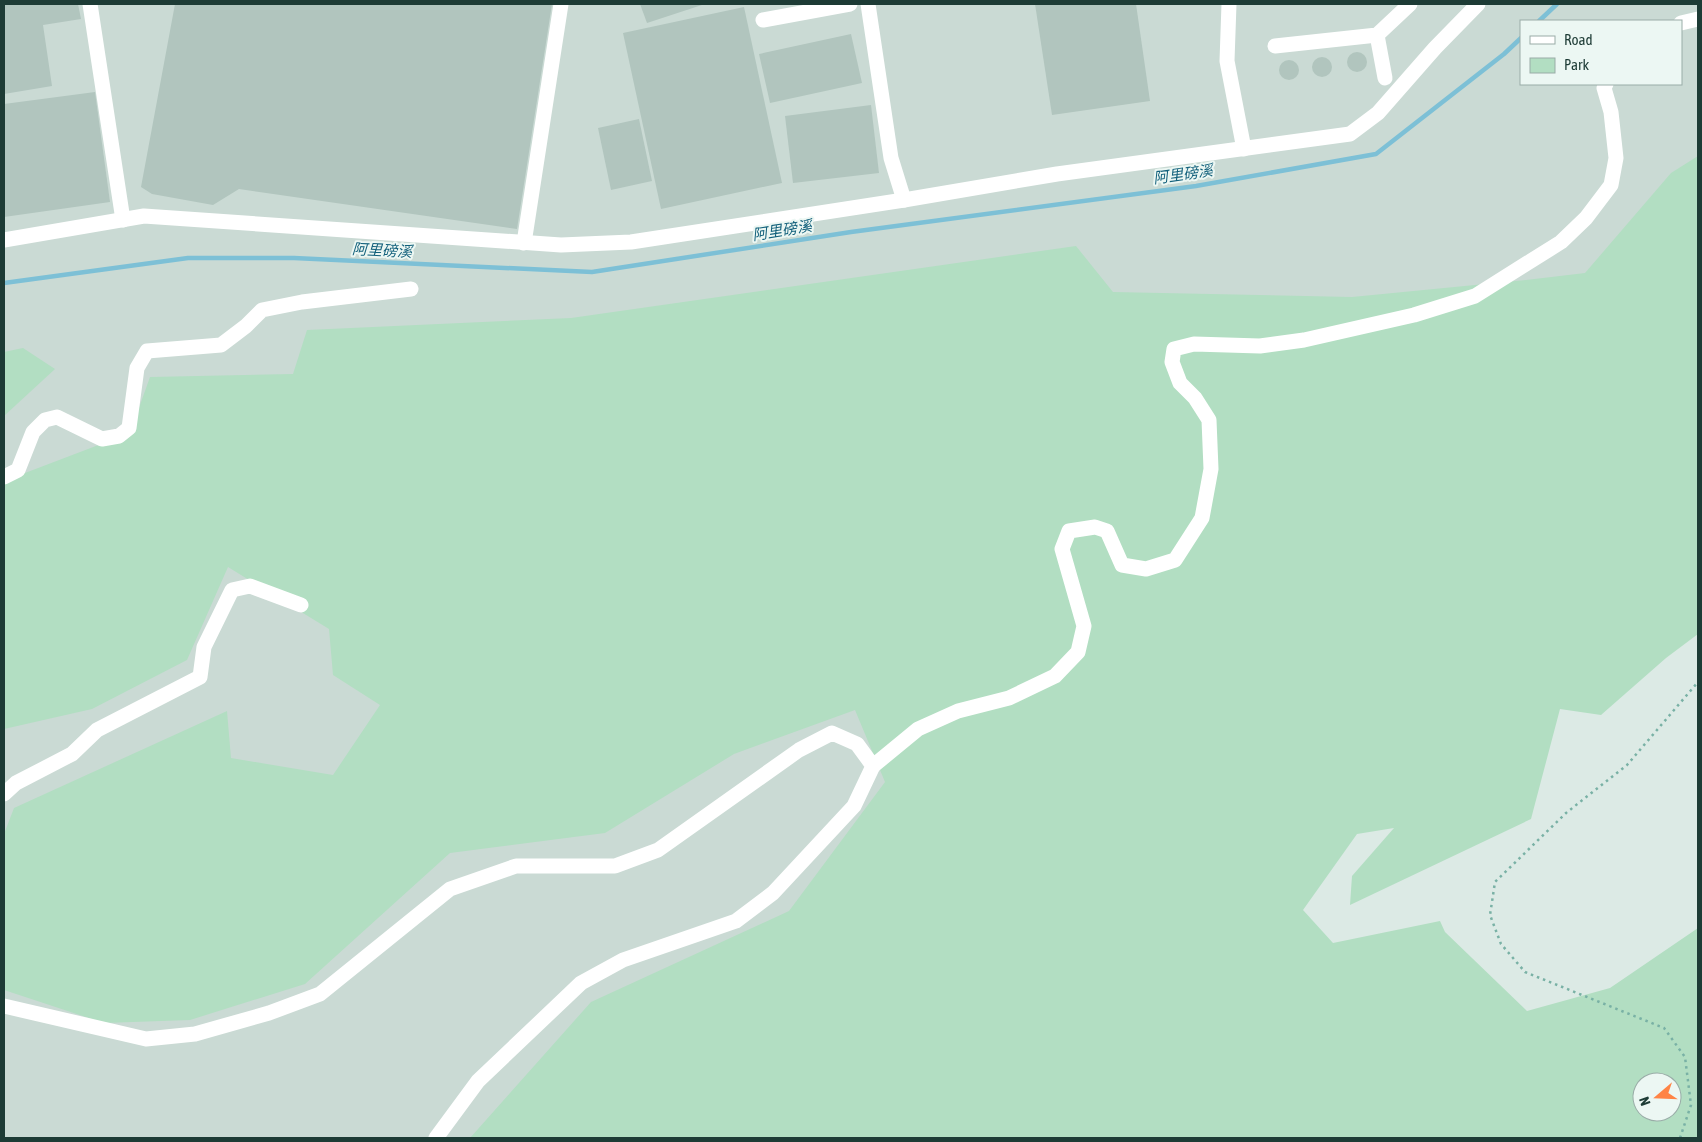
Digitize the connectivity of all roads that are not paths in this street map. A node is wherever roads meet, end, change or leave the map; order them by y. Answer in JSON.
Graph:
{"nodes":[{"id":1,"x":90,"y":4,"type":"edge"},
{"id":2,"x":561,"y":4,"type":"edge"},
{"id":3,"x":850,"y":4,"type":"edge"},
{"id":4,"x":868,"y":4,"type":"edge"},
{"id":5,"x":1229,"y":4,"type":"edge"},
{"id":6,"x":1410,"y":4,"type":"edge"},
{"id":7,"x":1478,"y":4,"type":"edge"},
{"id":8,"x":1698,"y":19,"type":"edge"},
{"id":9,"x":763,"y":20,"type":"dead end"},
{"id":10,"x":1682,"y":23,"type":"edge"},
{"id":11,"x":1377,"y":35,"type":"junction"},
{"id":12,"x":1275,"y":46,"type":"dead end"},
{"id":13,"x":1385,"y":78,"type":"dead end"},
{"id":14,"x":1606,"y":85,"type":"edge"},
{"id":15,"x":1244,"y":149,"type":"junction"},
{"id":16,"x":904,"y":200,"type":"junction"},
{"id":17,"x":123,"y":220,"type":"junction"},
{"id":18,"x":4,"y":240,"type":"edge"},
{"id":19,"x":524,"y":243,"type":"junction"},
{"id":20,"x":411,"y":290,"type":"dead end"},
{"id":21,"x":4,"y":477,"type":"edge"},
{"id":22,"x":301,"y":605,"type":"dead end"},
{"id":23,"x":873,"y":766,"type":"junction"},
{"id":24,"x":4,"y":794,"type":"edge"},
{"id":25,"x":4,"y":1006,"type":"edge"},
{"id":26,"x":436,"y":1138,"type":"edge"}],
"edges":[{"from":1,"to":17,"type":"lane"},
{"from":2,"to":19,"type":"lane"},
{"from":3,"to":9,"type":"lane"},
{"from":4,"to":16,"type":"lane"},
{"from":5,"to":15,"type":"lane"},
{"from":6,"to":11,"type":"lane"},
{"from":7,"to":15,"type":"lane"},
{"from":8,"to":10,"type":"lane"},
{"from":11,"to":12,"type":"lane"},
{"from":11,"to":13,"type":"lane"},
{"from":14,"to":23,"type":"lane"},
{"from":15,"to":16,"type":"lane"},
{"from":16,"to":19,"type":"lane"},
{"from":17,"to":18,"type":"lane"},
{"from":17,"to":19,"type":"lane"},
{"from":20,"to":21,"type":"lane"},
{"from":22,"to":24,"type":"lane"},
{"from":23,"to":25,"type":"lane"},
{"from":23,"to":26,"type":"lane"}]}
